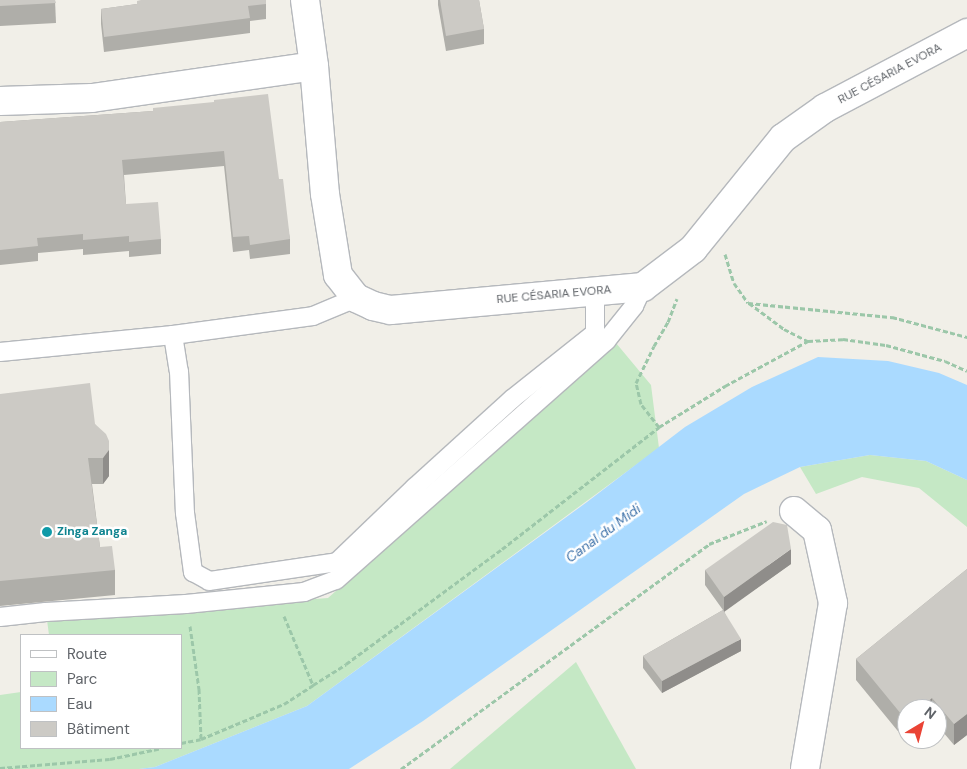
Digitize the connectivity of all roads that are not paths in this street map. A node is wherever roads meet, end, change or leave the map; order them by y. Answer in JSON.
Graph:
{"nodes":[{"id":1,"x":305,"y":0,"type":"edge"},
{"id":2,"x":967,"y":33,"type":"edge"},
{"id":3,"x":314,"y":66,"type":"junction"},
{"id":4,"x":0,"y":101,"type":"edge"},
{"id":5,"x":643,"y":286,"type":"junction"},
{"id":6,"x":594,"y":291,"type":"junction"},
{"id":7,"x":356,"y":298,"type":"junction"},
{"id":8,"x":173,"y":335,"type":"junction"},
{"id":9,"x":0,"y":352,"type":"edge"},
{"id":10,"x":794,"y":511,"type":"road end"},
{"id":11,"x":0,"y":617,"type":"edge"},
{"id":12,"x":805,"y":769,"type":"edge"}],
"edges":[{"from":1,"to":3,"type":"street","name":"RUE CÉSARIA EVORA"},
{"from":2,"to":5,"type":"street","name":"RUE CÉSARIA EVORA"},
{"from":3,"to":4,"type":"street"},
{"from":3,"to":7,"type":"street","name":"RUE CÉSARIA EVORA"},
{"from":5,"to":6,"type":"street","name":"RUE CÉSARIA EVORA"},
{"from":5,"to":11,"type":"lane"},
{"from":6,"to":7,"type":"street","name":"RUE CÉSARIA EVORA"},
{"from":6,"to":8,"type":"lane"},
{"from":7,"to":8,"type":"lane"},
{"from":8,"to":9,"type":"lane"},
{"from":10,"to":12,"type":"street"}]}
